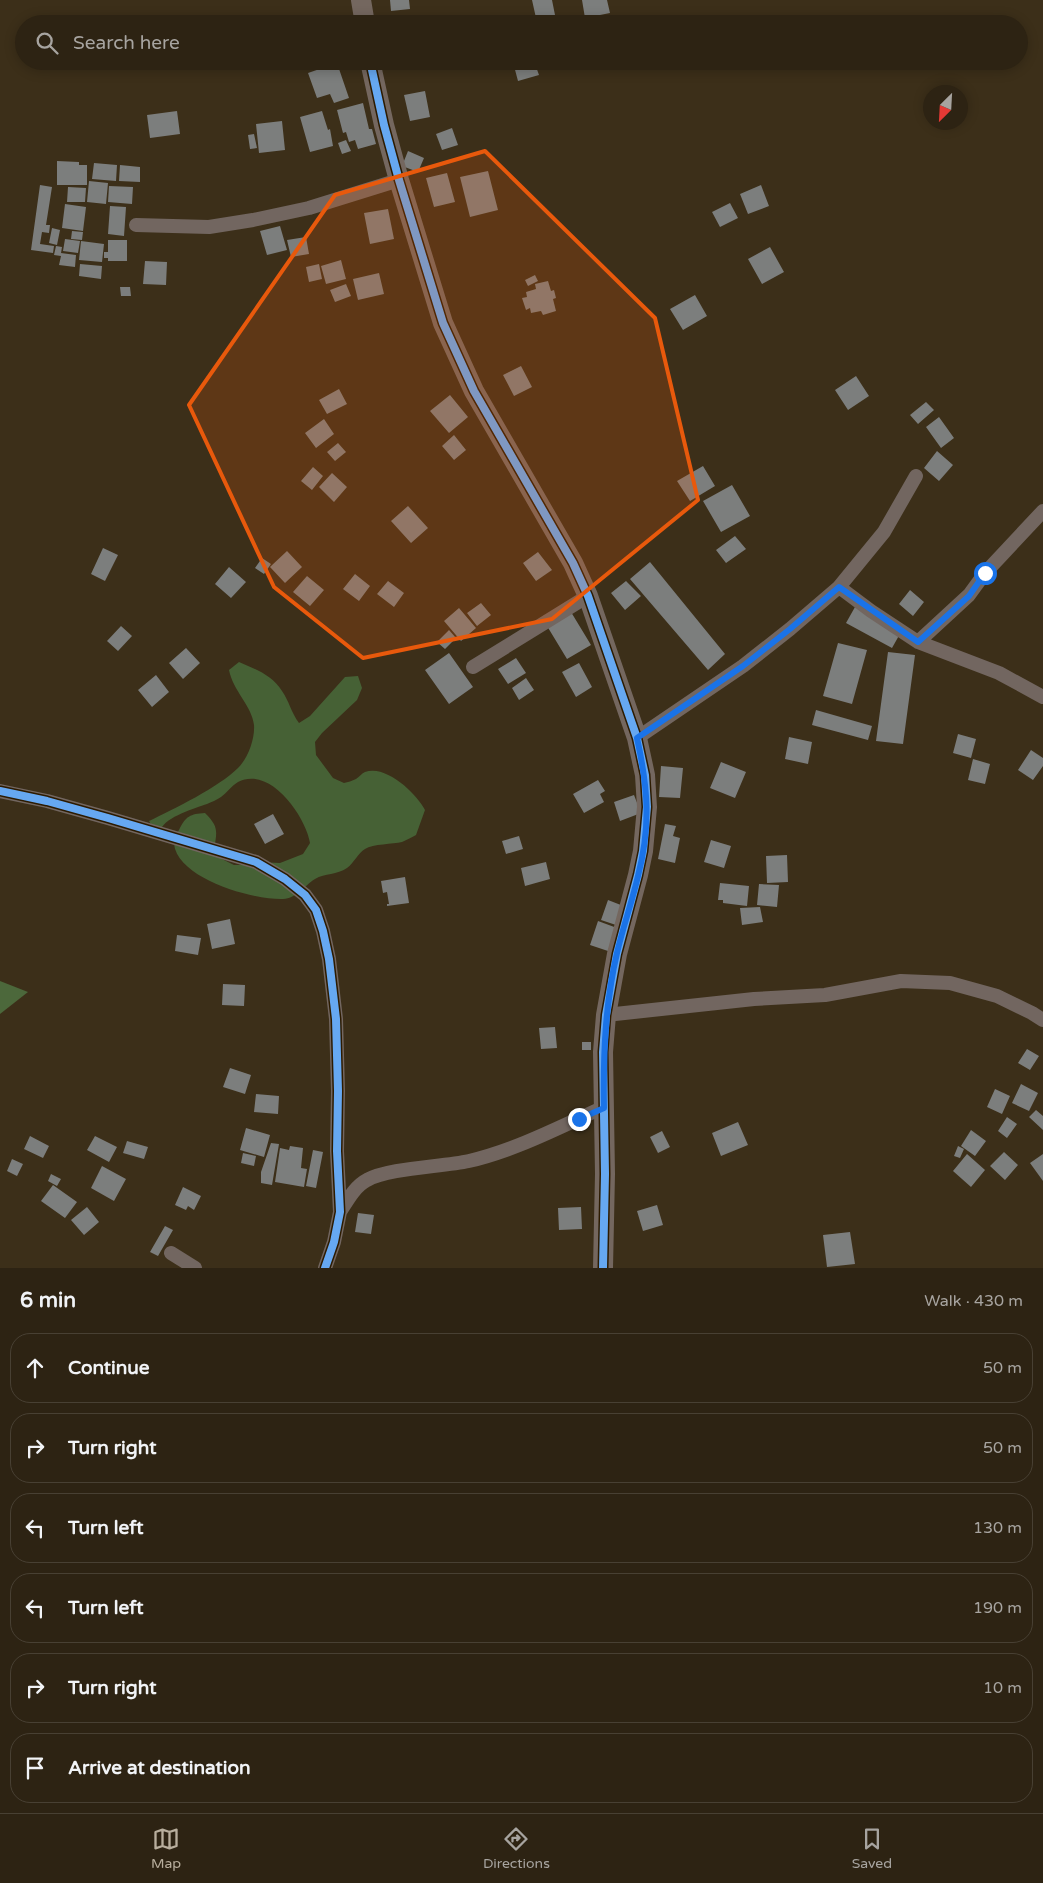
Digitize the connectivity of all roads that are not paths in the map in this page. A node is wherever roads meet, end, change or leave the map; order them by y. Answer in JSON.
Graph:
{"nodes":[{"id":1,"x":362,"y":0,"type":"edge"},
{"id":2,"x":363,"y":15,"type":"edge"},
{"id":3,"x":372,"y":70,"type":"edge"},
{"id":4,"x":399,"y":180,"type":"junction"},
{"id":5,"x":136,"y":225,"type":"dead end"},
{"id":6,"x":916,"y":476,"type":"dead end"},
{"id":7,"x":1043,"y":511,"type":"edge"},
{"id":8,"x":839,"y":587,"type":"junction"},
{"id":9,"x":588,"y":596,"type":"junction"},
{"id":10,"x":918,"y":642,"type":"junction"},
{"id":11,"x":473,"y":667,"type":"dead end"},
{"id":12,"x":1043,"y":697,"type":"edge"},
{"id":13,"x":637,"y":738,"type":"junction"},
{"id":14,"x":0,"y":791,"type":"edge"},
{"id":15,"x":606,"y":1015,"type":"junction"},
{"id":16,"x":1043,"y":1020,"type":"edge"},
{"id":17,"x":604,"y":1108,"type":"junction"},
{"id":18,"x":340,"y":1212,"type":"junction"},
{"id":19,"x":171,"y":1252,"type":"dead end"},
{"id":20,"x":195,"y":1268,"type":"edge"},
{"id":21,"x":325,"y":1268,"type":"edge"},
{"id":22,"x":603,"y":1268,"type":"edge"}],
"edges":[{"from":1,"to":2,"type":"street"},
{"from":3,"to":4,"type":"street"},
{"from":4,"to":5,"type":"street"},
{"from":4,"to":9,"type":"street"},
{"from":6,"to":8,"type":"street"},
{"from":7,"to":10,"type":"street"},
{"from":8,"to":10,"type":"street"},
{"from":8,"to":13,"type":"street"},
{"from":9,"to":11,"type":"street"},
{"from":9,"to":13,"type":"street"},
{"from":10,"to":12,"type":"street"},
{"from":13,"to":15,"type":"street"},
{"from":14,"to":18,"type":"street"},
{"from":15,"to":16,"type":"street"},
{"from":15,"to":17,"type":"street"},
{"from":17,"to":18,"type":"street"},
{"from":17,"to":22,"type":"street"},
{"from":18,"to":21,"type":"street"},
{"from":19,"to":20,"type":"street"}]}
